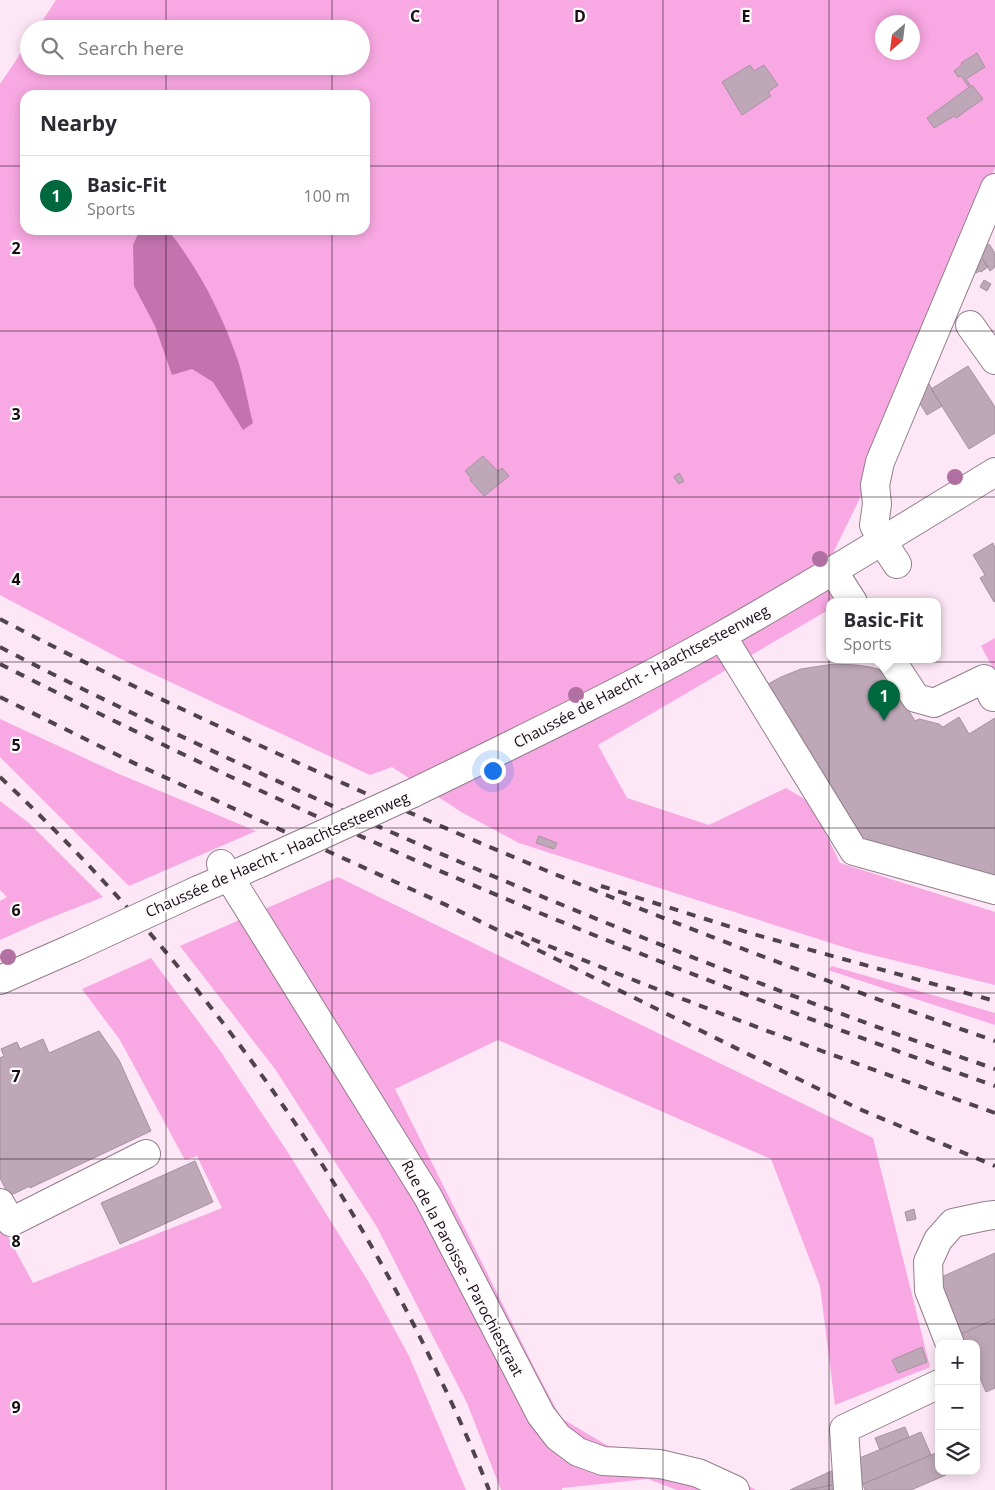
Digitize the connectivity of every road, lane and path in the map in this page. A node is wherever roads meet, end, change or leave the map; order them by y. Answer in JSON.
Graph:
{"nodes":[{"id":1,"x":995,"y":188,"type":"edge"},
{"id":2,"x":970,"y":324,"type":"dead end"},
{"id":3,"x":995,"y":360,"type":"edge"},
{"id":4,"x":995,"y":472,"type":"edge"},
{"id":5,"x":882,"y":541,"type":"junction"},
{"id":6,"x":897,"y":564,"type":"dead end"},
{"id":7,"x":834,"y":571,"type":"junction"},
{"id":8,"x":851,"y":598,"type":"edge"},
{"id":9,"x":722,"y":636,"type":"junction"},
{"id":10,"x":893,"y":663,"type":"edge"},
{"id":11,"x":995,"y":696,"type":"edge"},
{"id":12,"x":225,"y":870,"type":"junction"},
{"id":13,"x":995,"y":890,"type":"edge"},
{"id":14,"x":0,"y":980,"type":"edge"},
{"id":15,"x":146,"y":1154,"type":"dead end"},
{"id":16,"x":0,"y":1203,"type":"edge"},
{"id":17,"x":995,"y":1215,"type":"edge"},
{"id":18,"x":948,"y":1340,"type":"edge"},
{"id":19,"x":937,"y":1385,"type":"edge"},
{"id":20,"x":734,"y":1490,"type":"edge"},
{"id":21,"x":848,"y":1490,"type":"edge"}],
"edges":[{"from":1,"to":5,"type":"street"},
{"from":2,"to":3,"type":"street"},
{"from":4,"to":5,"type":"street","name":"Chaussée de Haecht - Haachtsesteenweg"},
{"from":5,"to":6,"type":"street"},
{"from":5,"to":7,"type":"street","name":"Chaussée de Haecht - Haachtsesteenweg"},
{"from":7,"to":8,"type":"street"},
{"from":7,"to":9,"type":"street","name":"Chaussée de Haecht - Haachtsesteenweg"},
{"from":9,"to":12,"type":"street","name":"Chaussée de Haecht - Haachtsesteenweg","bridge":true},
{"from":9,"to":13,"type":"street"},
{"from":10,"to":11,"type":"street"},
{"from":12,"to":14,"type":"street","name":"Chaussée de Haecht - Haachtsesteenweg","bridge":true},
{"from":12,"to":20,"type":"street","name":"Rue de la Paroisse - Parochiestraat"},
{"from":15,"to":16,"type":"street"},
{"from":17,"to":18,"type":"street"},
{"from":19,"to":21,"type":"street"}]}
